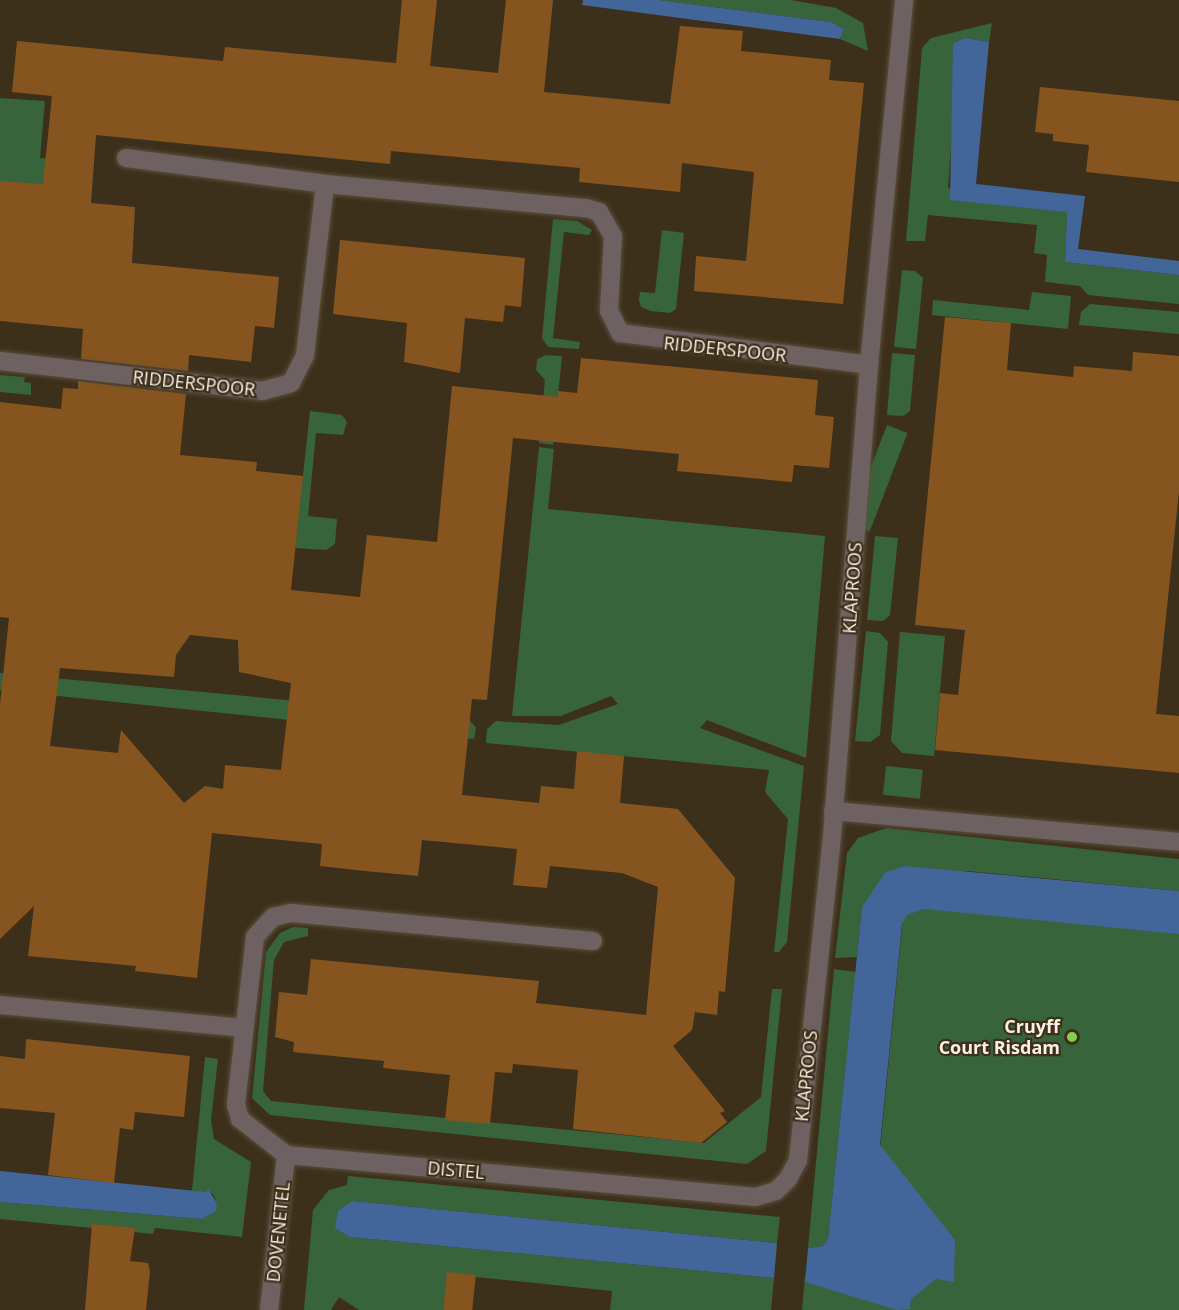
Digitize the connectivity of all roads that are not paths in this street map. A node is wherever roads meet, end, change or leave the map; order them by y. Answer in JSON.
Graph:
{"nodes":[{"id":1,"x":904,"y":0,"type":"edge"},
{"id":2,"x":126,"y":158,"type":"dead end"},
{"id":3,"x":325,"y":184,"type":"junction"},
{"id":4,"x":0,"y":361,"type":"edge"},
{"id":5,"x":869,"y":364,"type":"junction"},
{"id":6,"x":833,"y":811,"type":"junction"},
{"id":7,"x":1179,"y":842,"type":"edge"},
{"id":8,"x":592,"y":941,"type":"dead end"},
{"id":9,"x":0,"y":1005,"type":"edge"},
{"id":10,"x":244,"y":1028,"type":"junction"},
{"id":11,"x":286,"y":1155,"type":"junction"},
{"id":12,"x":776,"y":1191,"type":"joint"},
{"id":13,"x":269,"y":1310,"type":"edge"}],
"edges":[{"from":1,"to":5,"type":"street"},
{"from":2,"to":3,"type":"street","name":"RIDDERSPOOR"},
{"from":3,"to":4,"type":"street","name":"RIDDERSPOOR"},
{"from":3,"to":5,"type":"street","name":"RIDDERSPOOR"},
{"from":5,"to":6,"type":"street","name":"KLAPROOS"},
{"from":6,"to":7,"type":"street"},
{"from":6,"to":12,"type":"street","name":"KLAPROOS"},
{"from":8,"to":10,"type":"street"},
{"from":9,"to":10,"type":"street"},
{"from":10,"to":11,"type":"street"},
{"from":11,"to":12,"type":"street","name":"DISTEL"},
{"from":11,"to":13,"type":"street","name":"DOVENETEL"}]}
